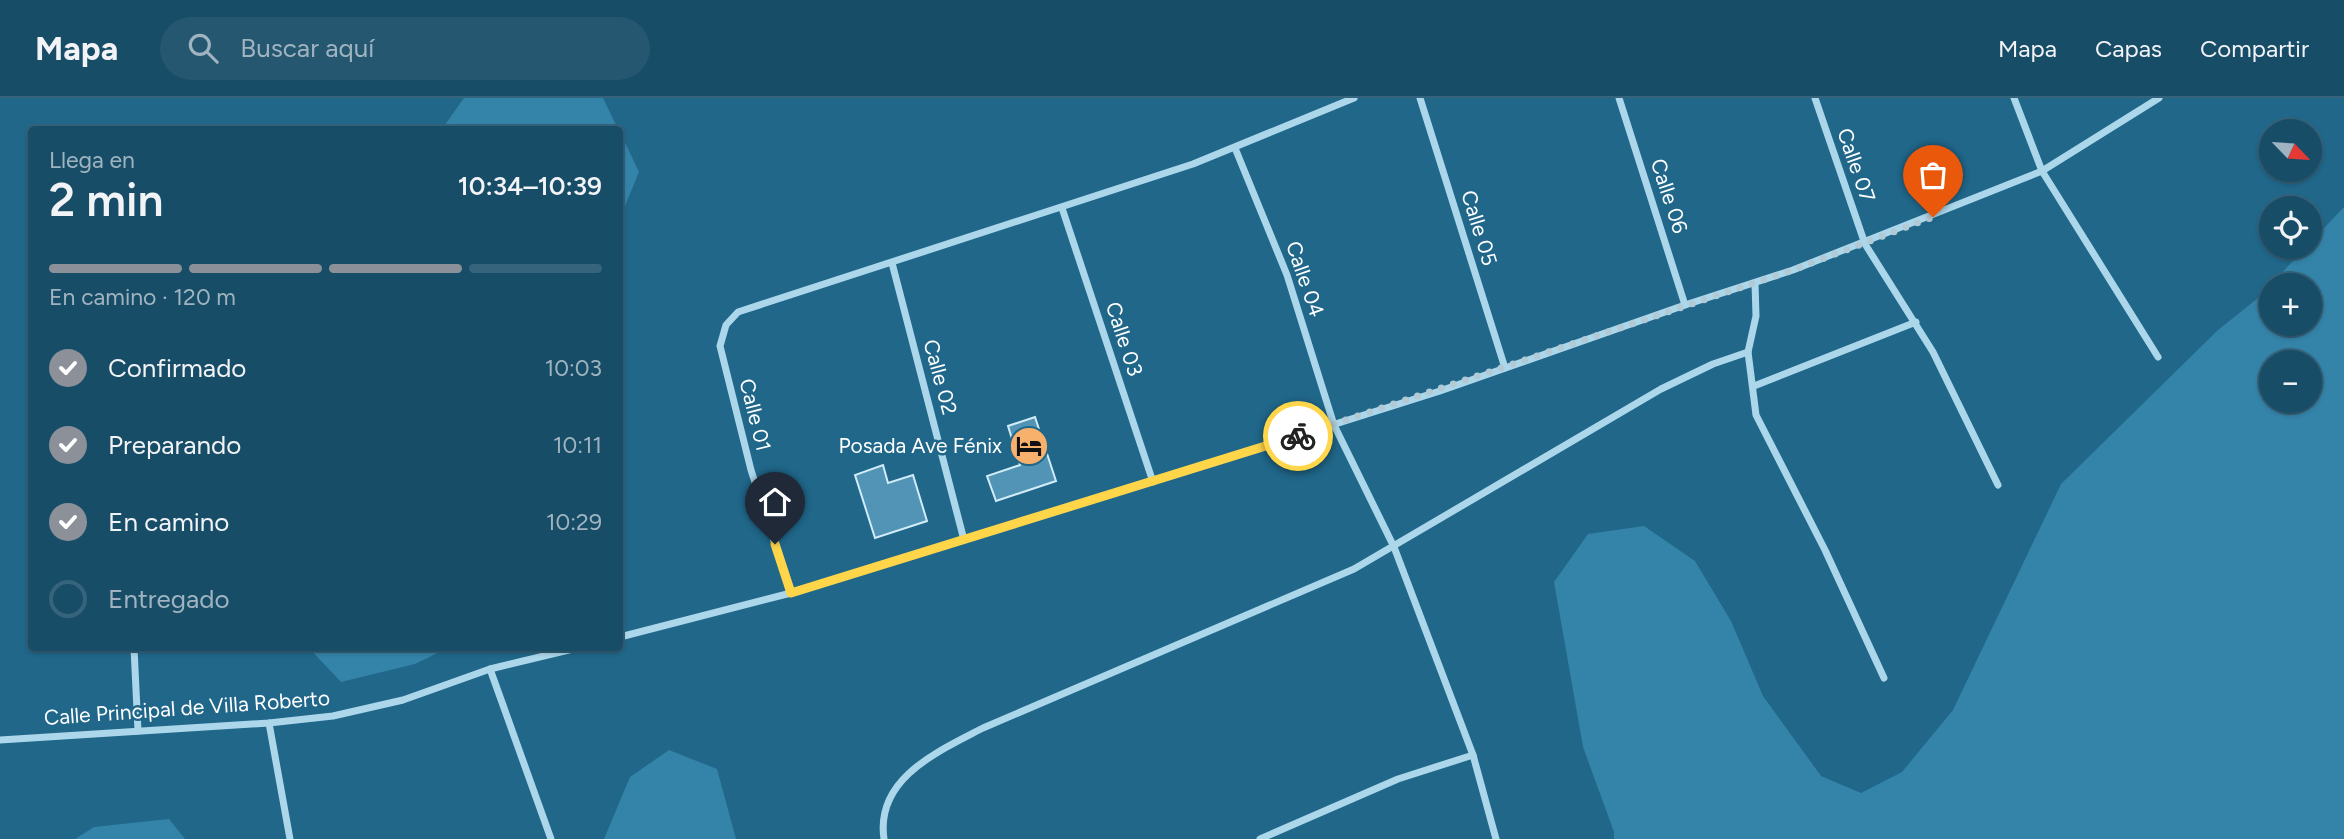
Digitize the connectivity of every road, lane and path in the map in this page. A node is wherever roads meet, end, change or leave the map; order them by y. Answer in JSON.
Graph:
{"nodes":[{"id":1,"x":1354,"y":98,"type":"edge"},
{"id":2,"x":1420,"y":98,"type":"edge"},
{"id":3,"x":1619,"y":98,"type":"edge"},
{"id":4,"x":1815,"y":98,"type":"edge"},
{"id":5,"x":2014,"y":98,"type":"edge"},
{"id":6,"x":2158,"y":98,"type":"edge"},
{"id":7,"x":1235,"y":148,"type":"junction"},
{"id":8,"x":2042,"y":172,"type":"junction"},
{"id":9,"x":1062,"y":208,"type":"junction"},
{"id":10,"x":1865,"y":244,"type":"junction"},
{"id":11,"x":892,"y":263,"type":"junction"},
{"id":12,"x":1755,"y":283,"type":"junction"},
{"id":13,"x":1685,"y":305,"type":"junction"},
{"id":14,"x":1916,"y":322,"type":"junction"},
{"id":15,"x":1748,"y":352,"type":"junction"},
{"id":16,"x":2158,"y":357,"type":"dead end"},
{"id":17,"x":1505,"y":368,"type":"junction"},
{"id":18,"x":1754,"y":386,"type":"junction"},
{"id":19,"x":1334,"y":425,"type":"junction"},
{"id":20,"x":1153,"y":482,"type":"junction"},
{"id":21,"x":1998,"y":485,"type":"dead end"},
{"id":22,"x":964,"y":540,"type":"junction"},
{"id":23,"x":1394,"y":547,"type":"junction"},
{"id":24,"x":791,"y":593,"type":"junction"},
{"id":25,"x":623,"y":636,"type":"edge"},
{"id":26,"x":134,"y":651,"type":"edge"},
{"id":27,"x":565,"y":651,"type":"edge"},
{"id":28,"x":490,"y":670,"type":"junction"},
{"id":29,"x":1884,"y":678,"type":"dead end"},
{"id":30,"x":269,"y":723,"type":"junction"},
{"id":31,"x":138,"y":730,"type":"junction"},
{"id":32,"x":0,"y":740,"type":"edge"},
{"id":33,"x":1473,"y":755,"type":"junction"},
{"id":34,"x":290,"y":839,"type":"edge"},
{"id":35,"x":551,"y":839,"type":"edge"},
{"id":36,"x":884,"y":839,"type":"edge"},
{"id":37,"x":1260,"y":839,"type":"edge"},
{"id":38,"x":1496,"y":839,"type":"edge"}],
"edges":[{"from":1,"to":7,"type":"street"},
{"from":2,"to":17,"type":"street","name":"Calle 05"},
{"from":3,"to":13,"type":"street","name":"Calle 06"},
{"from":4,"to":10,"type":"street","name":"Calle 07"},
{"from":5,"to":8,"type":"street"},
{"from":6,"to":8,"type":"street"},
{"from":7,"to":9,"type":"street"},
{"from":7,"to":19,"type":"street","name":"Calle 04"},
{"from":8,"to":10,"type":"street"},
{"from":8,"to":16,"type":"street"},
{"from":9,"to":11,"type":"street"},
{"from":9,"to":20,"type":"street","name":"Calle 03"},
{"from":10,"to":12,"type":"street"},
{"from":10,"to":14,"type":"street","name":"Calle 07"},
{"from":11,"to":22,"type":"street","name":"Calle 02"},
{"from":11,"to":24,"type":"street","name":"Calle 01"},
{"from":12,"to":13,"type":"street"},
{"from":12,"to":15,"type":"street"},
{"from":13,"to":17,"type":"street"},
{"from":14,"to":18,"type":"street"},
{"from":14,"to":21,"type":"street","name":"Calle 07"},
{"from":15,"to":18,"type":"street"},
{"from":15,"to":23,"type":"street"},
{"from":17,"to":19,"type":"street"},
{"from":18,"to":29,"type":"street"},
{"from":19,"to":20,"type":"street"},
{"from":19,"to":23,"type":"street","name":"Calle 04"},
{"from":20,"to":22,"type":"street"},
{"from":22,"to":24,"type":"street"},
{"from":23,"to":33,"type":"street","name":"Calle 04"},
{"from":23,"to":36,"type":"street"},
{"from":24,"to":25,"type":"street"},
{"from":26,"to":31,"type":"street"},
{"from":27,"to":28,"type":"street","name":"Calle Principal de Villa Roberto"},
{"from":28,"to":30,"type":"street","name":"Calle Principal de Villa Roberto"},
{"from":28,"to":35,"type":"street"},
{"from":30,"to":31,"type":"street","name":"Calle Principal de Villa Roberto"},
{"from":30,"to":34,"type":"street"},
{"from":31,"to":32,"type":"street","name":"Calle Principal de Villa Roberto"},
{"from":33,"to":37,"type":"street"},
{"from":33,"to":38,"type":"street","name":"Calle 04"}]}
